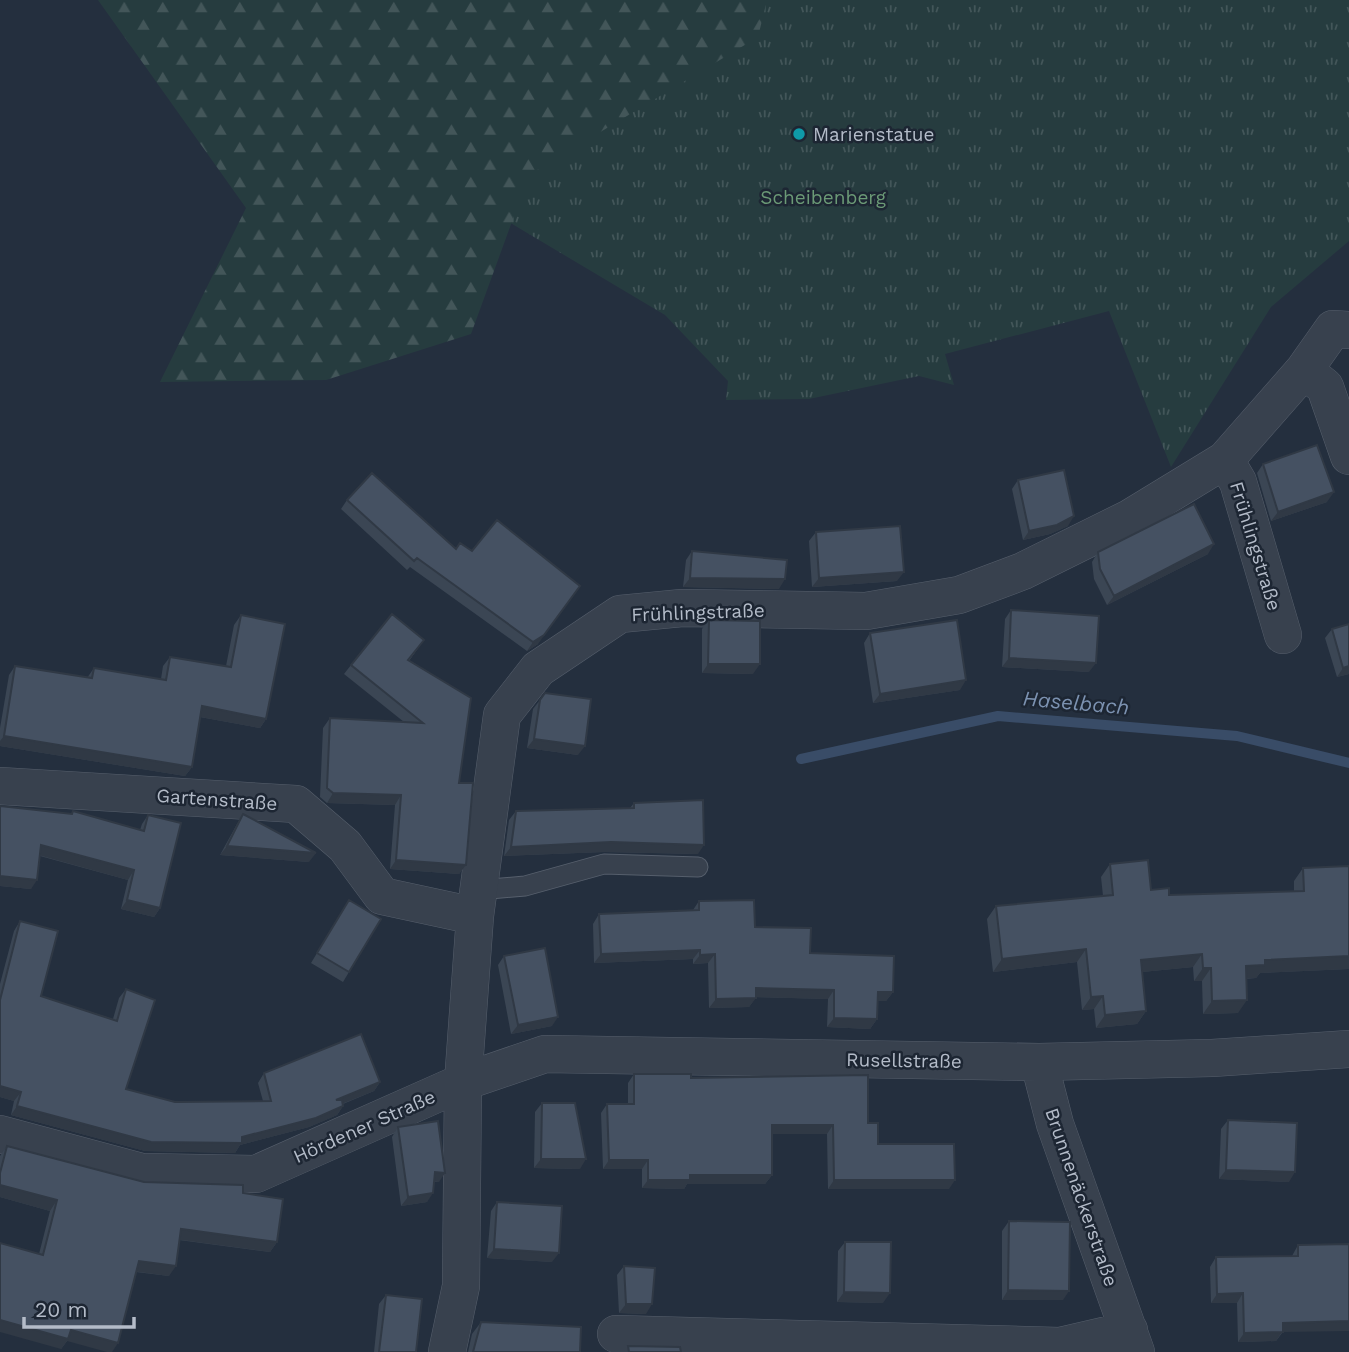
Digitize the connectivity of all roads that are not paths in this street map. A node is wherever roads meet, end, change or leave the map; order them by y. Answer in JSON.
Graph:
{"nodes":[{"id":1,"x":1344,"y":325,"type":"edge"},
{"id":2,"x":1304,"y":370,"type":"junction"},
{"id":3,"x":1349,"y":456,"type":"edge"},
{"id":4,"x":1225,"y":460,"type":"junction"},
{"id":5,"x":1283,"y":635,"type":"dead end"},
{"id":6,"x":0,"y":786,"type":"edge"},
{"id":7,"x":698,"y":866,"type":"dead end"},
{"id":8,"x":477,"y":903,"type":"junction"},
{"id":9,"x":1349,"y":1049,"type":"edge"},
{"id":10,"x":1038,"y":1062,"type":"junction"},
{"id":11,"x":463,"y":1082,"type":"junction"},
{"id":12,"x":0,"y":1134,"type":"edge"},
{"id":13,"x":616,"y":1334,"type":"dead end"},
{"id":14,"x":1133,"y":1341,"type":"edge"},
{"id":15,"x":447,"y":1352,"type":"edge"}],
"edges":[{"from":1,"to":2,"type":"street","name":"Frühlingstraße"},
{"from":2,"to":3,"type":"street"},
{"from":2,"to":4,"type":"street","name":"Frühlingstraße"},
{"from":4,"to":5,"type":"street","name":"Frühlingstraße"},
{"from":4,"to":8,"type":"street","name":"Frühlingstraße"},
{"from":6,"to":8,"type":"street","name":"Gartenstraße"},
{"from":7,"to":8,"type":"lane"},
{"from":8,"to":11,"type":"street","name":"Frühlingstraße"},
{"from":9,"to":10,"type":"street","name":"Rusellstraße"},
{"from":10,"to":11,"type":"street","name":"Rusellstraße"},
{"from":10,"to":14,"type":"street","name":"Brunnenäckerstraße"},
{"from":11,"to":12,"type":"street","name":"Hördener Straße"},
{"from":11,"to":15,"type":"street","name":"Hördener Straße"},
{"from":13,"to":14,"type":"street","name":"Brunnenäckerstraße"}]}
